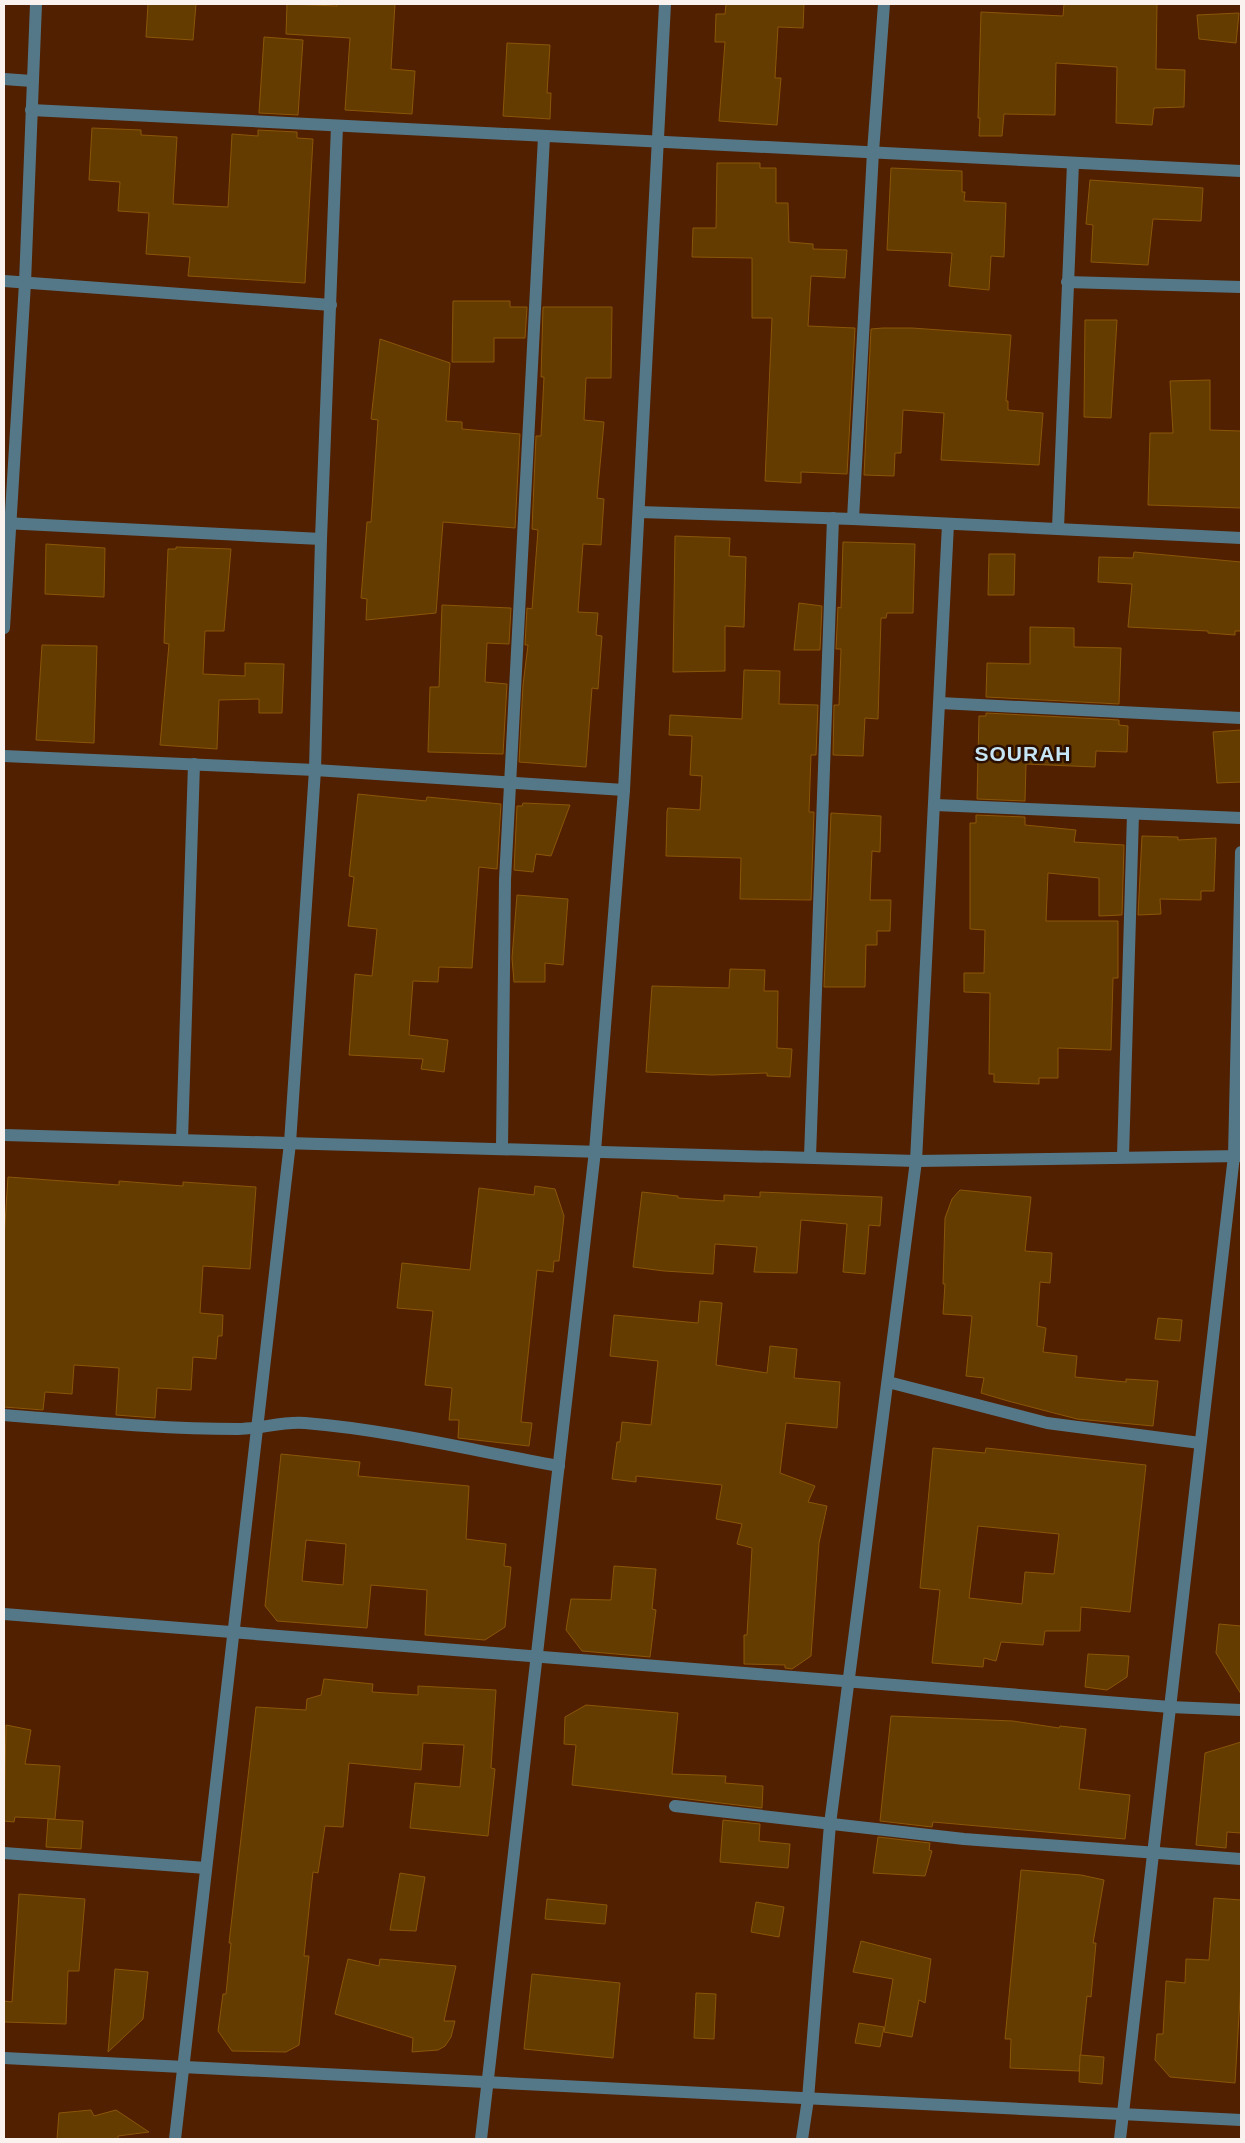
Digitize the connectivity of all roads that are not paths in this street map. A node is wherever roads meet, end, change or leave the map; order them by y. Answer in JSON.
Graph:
{"nodes":[{"id":1,"x":36,"y":4,"type":"edge"},
{"id":2,"x":666,"y":4,"type":"edge"},
{"id":3,"x":884,"y":4,"type":"edge"},
{"id":4,"x":4,"y":79,"type":"edge"},
{"id":5,"x":32,"y":81,"type":"junction"},
{"id":6,"x":31,"y":110,"type":"junction"},
{"id":7,"x":337,"y":126,"type":"junction"},
{"id":8,"x":544,"y":137,"type":"junction"},
{"id":9,"x":658,"y":140,"type":"junction"},
{"id":10,"x":873,"y":152,"type":"junction"},
{"id":11,"x":1073,"y":163,"type":"junction"},
{"id":12,"x":1241,"y":171,"type":"edge"},
{"id":13,"x":4,"y":282,"type":"edge"},
{"id":14,"x":1067,"y":282,"type":"junction"},
{"id":15,"x":25,"y":283,"type":"junction"},
{"id":16,"x":1241,"y":287,"type":"edge"},
{"id":17,"x":331,"y":306,"type":"junction"},
{"id":18,"x":639,"y":512,"type":"junction"},
{"id":19,"x":833,"y":518,"type":"junction"},
{"id":20,"x":853,"y":519,"type":"junction"},
{"id":21,"x":8,"y":523,"type":"edge"},
{"id":22,"x":948,"y":524,"type":"junction"},
{"id":23,"x":1058,"y":528,"type":"junction"},
{"id":24,"x":1241,"y":538,"type":"edge"},
{"id":25,"x":321,"y":539,"type":"junction"},
{"id":26,"x":4,"y":628,"type":"edge"},
{"id":27,"x":940,"y":703,"type":"junction"},
{"id":28,"x":1241,"y":718,"type":"edge"},
{"id":29,"x":4,"y":756,"type":"edge"},
{"id":30,"x":194,"y":764,"type":"junction"},
{"id":31,"x":315,"y":770,"type":"junction"},
{"id":32,"x":511,"y":784,"type":"junction"},
{"id":33,"x":624,"y":790,"type":"junction"},
{"id":34,"x":935,"y":805,"type":"junction"},
{"id":35,"x":1134,"y":814,"type":"junction"},
{"id":36,"x":1241,"y":818,"type":"edge"},
{"id":37,"x":1241,"y":852,"type":"edge"},
{"id":38,"x":4,"y":1135,"type":"edge"},
{"id":39,"x":182,"y":1140,"type":"junction"},
{"id":40,"x":290,"y":1143,"type":"junction"},
{"id":41,"x":502,"y":1149,"type":"junction"},
{"id":42,"x":595,"y":1151,"type":"junction"},
{"id":43,"x":1237,"y":1156,"type":"edge"},
{"id":44,"x":810,"y":1157,"type":"junction"},
{"id":45,"x":1123,"y":1157,"type":"junction"},
{"id":46,"x":916,"y":1160,"type":"junction"},
{"id":47,"x":888,"y":1382,"type":"junction"},
{"id":48,"x":4,"y":1415,"type":"edge"},
{"id":49,"x":257,"y":1427,"type":"junction"},
{"id":50,"x":1200,"y":1443,"type":"junction"},
{"id":51,"x":559,"y":1466,"type":"junction"},
{"id":52,"x":4,"y":1614,"type":"edge"},
{"id":53,"x":233,"y":1632,"type":"junction"},
{"id":54,"x":537,"y":1656,"type":"junction"},
{"id":55,"x":847,"y":1682,"type":"junction"},
{"id":56,"x":1170,"y":1707,"type":"junction"},
{"id":57,"x":1241,"y":1710,"type":"edge"},
{"id":58,"x":675,"y":1806,"type":"dead end"},
{"id":59,"x":830,"y":1824,"type":"junction"},
{"id":60,"x":1153,"y":1852,"type":"junction"},
{"id":61,"x":4,"y":1853,"type":"edge"},
{"id":62,"x":1241,"y":1859,"type":"edge"},
{"id":63,"x":206,"y":1868,"type":"junction"},
{"id":64,"x":4,"y":2058,"type":"edge"},
{"id":65,"x":183,"y":2067,"type":"junction"},
{"id":66,"x":487,"y":2082,"type":"junction"},
{"id":67,"x":808,"y":2098,"type":"junction"},
{"id":68,"x":1123,"y":2114,"type":"junction"},
{"id":69,"x":1241,"y":2120,"type":"edge"},
{"id":70,"x":175,"y":2139,"type":"edge"},
{"id":71,"x":481,"y":2139,"type":"edge"},
{"id":72,"x":802,"y":2139,"type":"edge"},
{"id":73,"x":1120,"y":2139,"type":"edge"}],
"edges":[{"from":1,"to":5,"type":"street"},
{"from":2,"to":9,"type":"street"},
{"from":3,"to":10,"type":"street"},
{"from":4,"to":5,"type":"street"},
{"from":5,"to":6,"type":"street"},
{"from":6,"to":7,"type":"street"},
{"from":6,"to":15,"type":"street"},
{"from":7,"to":8,"type":"street"},
{"from":7,"to":17,"type":"street"},
{"from":8,"to":9,"type":"street"},
{"from":8,"to":32,"type":"street"},
{"from":9,"to":10,"type":"street"},
{"from":9,"to":18,"type":"street"},
{"from":10,"to":11,"type":"street"},
{"from":10,"to":20,"type":"street"},
{"from":11,"to":12,"type":"street"},
{"from":11,"to":14,"type":"street"},
{"from":13,"to":15,"type":"street"},
{"from":14,"to":16,"type":"street"},
{"from":14,"to":23,"type":"street"},
{"from":15,"to":17,"type":"street"},
{"from":15,"to":21,"type":"street"},
{"from":17,"to":25,"type":"street"},
{"from":18,"to":19,"type":"street"},
{"from":18,"to":33,"type":"street"},
{"from":19,"to":20,"type":"street"},
{"from":19,"to":44,"type":"street"},
{"from":20,"to":22,"type":"street"},
{"from":21,"to":25,"type":"street"},
{"from":21,"to":26,"type":"street"},
{"from":22,"to":23,"type":"street"},
{"from":22,"to":27,"type":"street"},
{"from":23,"to":24,"type":"street"},
{"from":25,"to":31,"type":"street"},
{"from":27,"to":28,"type":"street"},
{"from":27,"to":34,"type":"street"},
{"from":29,"to":30,"type":"street"},
{"from":30,"to":31,"type":"street"},
{"from":30,"to":39,"type":"street"},
{"from":31,"to":32,"type":"street"},
{"from":31,"to":40,"type":"street"},
{"from":32,"to":33,"type":"street"},
{"from":32,"to":41,"type":"street"},
{"from":33,"to":42,"type":"street"},
{"from":34,"to":35,"type":"street"},
{"from":34,"to":46,"type":"street"},
{"from":35,"to":36,"type":"street"},
{"from":35,"to":45,"type":"street"},
{"from":37,"to":43,"type":"street"},
{"from":38,"to":39,"type":"street"},
{"from":39,"to":40,"type":"street"},
{"from":40,"to":41,"type":"street"},
{"from":40,"to":49,"type":"street"},
{"from":41,"to":42,"type":"street"},
{"from":42,"to":44,"type":"street"},
{"from":42,"to":51,"type":"street"},
{"from":43,"to":45,"type":"street"},
{"from":43,"to":50,"type":"street"},
{"from":44,"to":46,"type":"street"},
{"from":45,"to":46,"type":"street"},
{"from":46,"to":47,"type":"street"},
{"from":47,"to":50,"type":"street"},
{"from":47,"to":55,"type":"street"},
{"from":48,"to":49,"type":"street"},
{"from":49,"to":51,"type":"street"},
{"from":49,"to":53,"type":"street"},
{"from":50,"to":56,"type":"street"},
{"from":51,"to":54,"type":"street"},
{"from":52,"to":53,"type":"street"},
{"from":53,"to":54,"type":"street"},
{"from":53,"to":63,"type":"street"},
{"from":54,"to":55,"type":"street"},
{"from":54,"to":66,"type":"street"},
{"from":55,"to":56,"type":"street"},
{"from":55,"to":59,"type":"street"},
{"from":56,"to":57,"type":"street"},
{"from":56,"to":60,"type":"street"},
{"from":58,"to":59,"type":"street"},
{"from":59,"to":60,"type":"street"},
{"from":59,"to":67,"type":"street"},
{"from":60,"to":62,"type":"street"},
{"from":60,"to":68,"type":"street"},
{"from":61,"to":63,"type":"street"},
{"from":63,"to":65,"type":"street"},
{"from":64,"to":65,"type":"street"},
{"from":65,"to":66,"type":"street"},
{"from":65,"to":70,"type":"street"},
{"from":66,"to":67,"type":"street"},
{"from":66,"to":71,"type":"street"},
{"from":67,"to":68,"type":"street"},
{"from":67,"to":72,"type":"street"},
{"from":68,"to":69,"type":"street"},
{"from":68,"to":73,"type":"street"}]}
